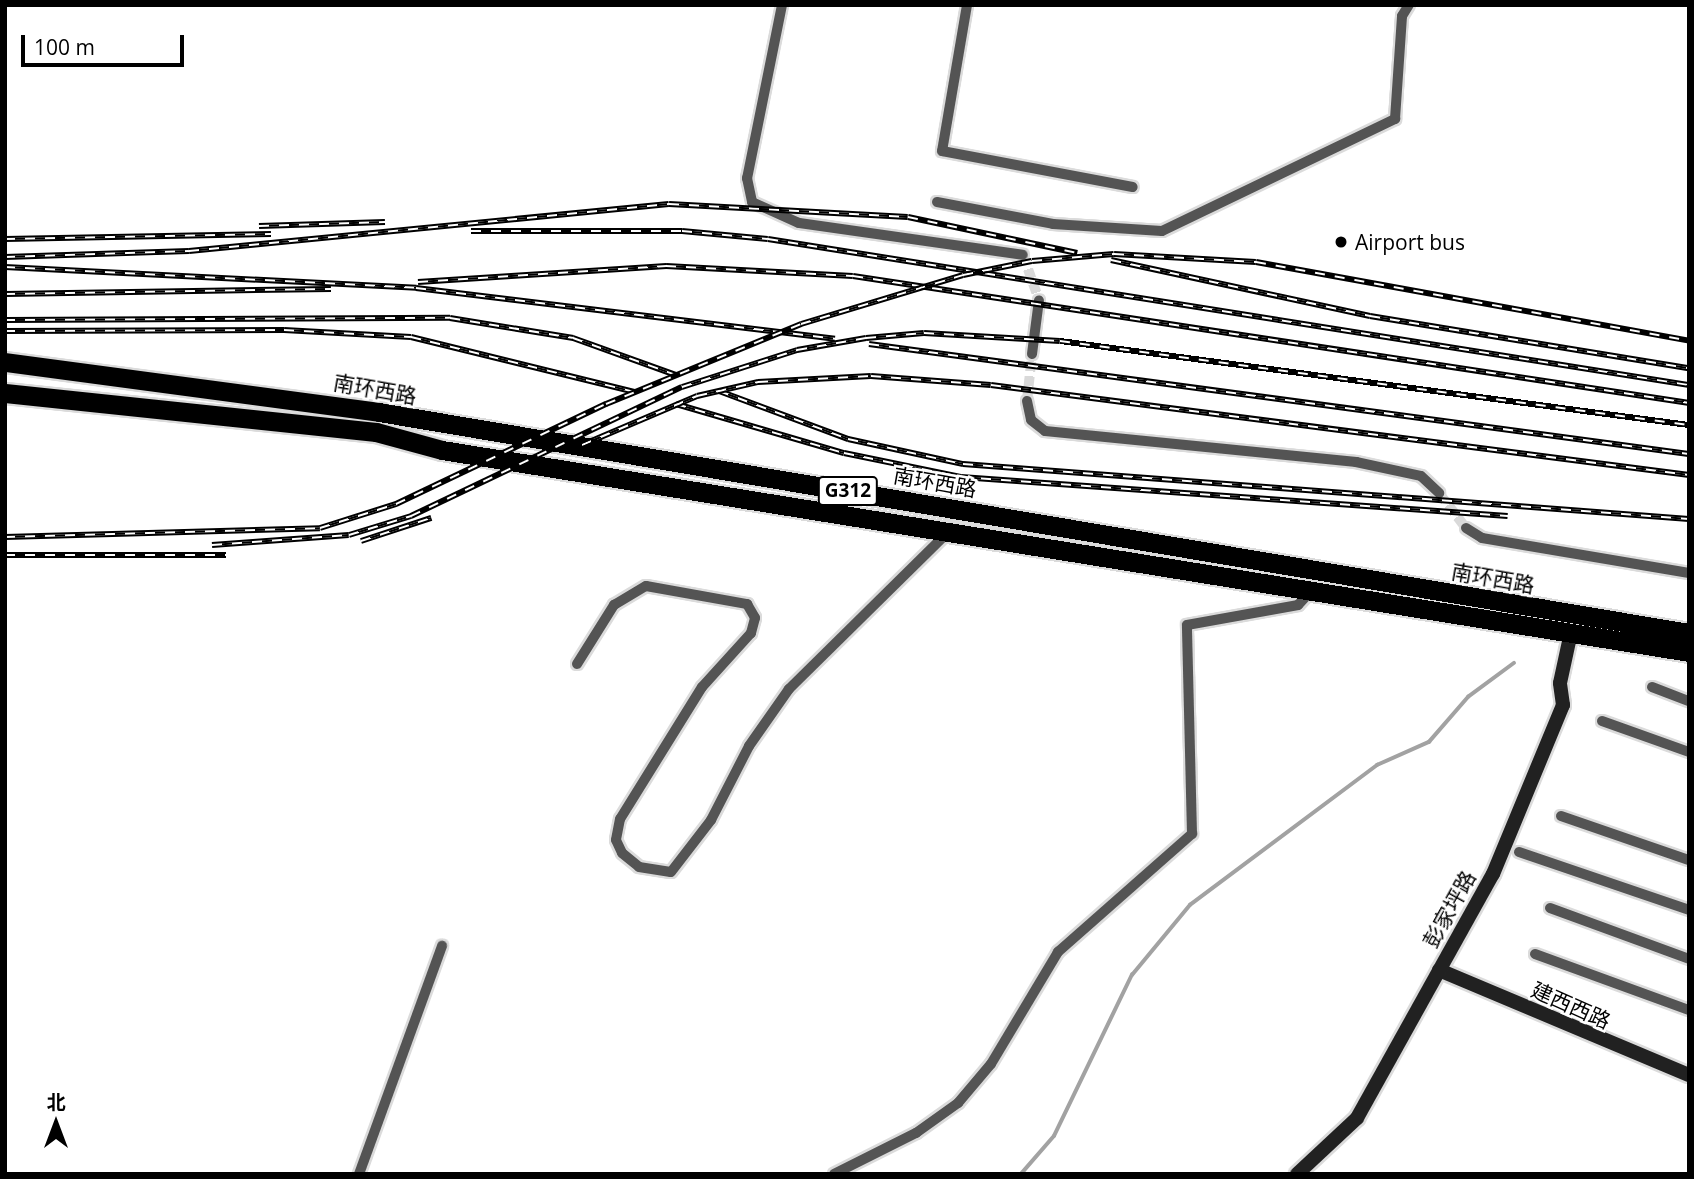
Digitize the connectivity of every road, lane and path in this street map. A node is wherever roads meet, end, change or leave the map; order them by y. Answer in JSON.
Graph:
{"nodes":[{"id":1,"x":782,"y":5,"type":"edge"},
{"id":2,"x":967,"y":5,"type":"edge"},
{"id":3,"x":1409,"y":5,"type":"edge"},
{"id":4,"x":1133,"y":187,"type":"dead end"},
{"id":5,"x":937,"y":202,"type":"dead end"},
{"id":6,"x":1023,"y":255,"type":"dead end"},
{"id":7,"x":1039,"y":300,"type":"tunnel mouth"},
{"id":8,"x":1032,"y":354,"type":"tunnel mouth"},
{"id":9,"x":5,"y":362,"type":"edge"},
{"id":10,"x":5,"y":393,"type":"edge"},
{"id":11,"x":1027,"y":401,"type":"tunnel mouth"},
{"id":12,"x":1439,"y":493,"type":"tunnel mouth"},
{"id":13,"x":1466,"y":528,"type":"tunnel mouth"},
{"id":14,"x":950,"y":530,"type":"junction"},
{"id":15,"x":1689,"y":573,"type":"edge"},
{"id":16,"x":1312,"y":589,"type":"junction"},
{"id":17,"x":1571,"y":632,"type":"junction"},
{"id":18,"x":1689,"y":633,"type":"edge"},
{"id":19,"x":1689,"y":652,"type":"edge"},
{"id":20,"x":577,"y":664,"type":"dead end"},
{"id":21,"x":1652,"y":687,"type":"dead end"},
{"id":22,"x":1689,"y":701,"type":"edge"},
{"id":23,"x":1602,"y":721,"type":"dead end"},
{"id":24,"x":1689,"y":752,"type":"edge"},
{"id":25,"x":1561,"y":816,"type":"dead end"},
{"id":26,"x":1519,"y":852,"type":"dead end"},
{"id":27,"x":1689,"y":860,"type":"edge"},
{"id":28,"x":1550,"y":908,"type":"dead end"},
{"id":29,"x":1689,"y":910,"type":"edge"},
{"id":30,"x":442,"y":946,"type":"dead end"},
{"id":31,"x":1535,"y":954,"type":"dead end"},
{"id":32,"x":1689,"y":959,"type":"edge"},
{"id":33,"x":1439,"y":971,"type":"junction"},
{"id":34,"x":1689,"y":1010,"type":"edge"},
{"id":35,"x":1689,"y":1074,"type":"edge"},
{"id":36,"x":359,"y":1174,"type":"edge"},
{"id":37,"x":834,"y":1174,"type":"edge"},
{"id":38,"x":1297,"y":1174,"type":"edge"}],
"edges":[{"from":1,"to":6,"type":"street"},
{"from":2,"to":4,"type":"street"},
{"from":3,"to":5,"type":"street"},
{"from":7,"to":8,"type":"street"},
{"from":9,"to":18,"type":"highway","name":"南环西路","number":"G312"},
{"from":10,"to":14,"type":"highway","name":"南环西路","number":"G312"},
{"from":11,"to":12,"type":"street"},
{"from":13,"to":15,"type":"street"},
{"from":14,"to":16,"type":"highway","name":"南环西路","number":"G312"},
{"from":14,"to":20,"type":"street"},
{"from":16,"to":17,"type":"highway","name":"南环西路","number":"G312"},
{"from":16,"to":37,"type":"street"},
{"from":17,"to":19,"type":"highway","name":"南环西路","number":"G312"},
{"from":17,"to":33,"type":"street","name":"彭家坪路"},
{"from":21,"to":22,"type":"street"},
{"from":23,"to":24,"type":"street"},
{"from":25,"to":27,"type":"street"},
{"from":26,"to":29,"type":"street"},
{"from":28,"to":32,"type":"street"},
{"from":30,"to":36,"type":"street"},
{"from":31,"to":34,"type":"street"},
{"from":33,"to":35,"type":"street","name":"建西西路"},
{"from":33,"to":38,"type":"street","name":"彭家坪路"}]}
